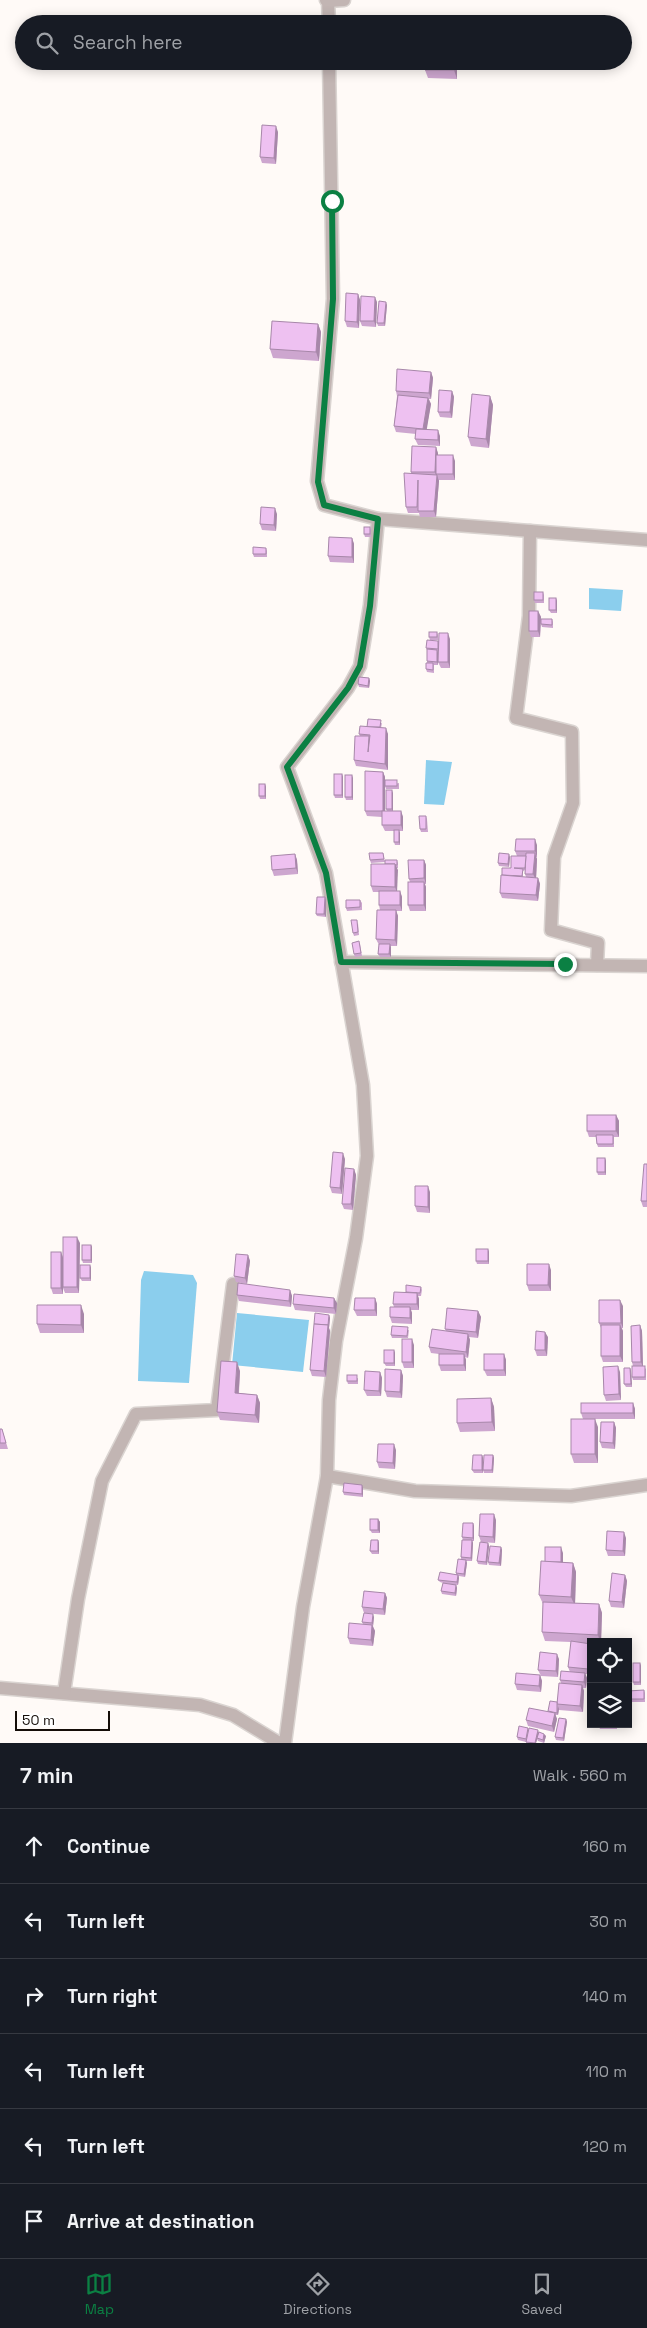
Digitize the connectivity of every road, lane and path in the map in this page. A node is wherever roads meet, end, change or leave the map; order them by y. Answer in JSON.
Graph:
{"nodes":[{"id":1,"x":327,"y":0,"type":"edge"},
{"id":2,"x":344,"y":0,"type":"edge"},
{"id":3,"x":328,"y":15,"type":"edge"},
{"id":4,"x":329,"y":70,"type":"edge"},
{"id":5,"x":378,"y":519,"type":"junction"},
{"id":6,"x":530,"y":531,"type":"junction"},
{"id":7,"x":647,"y":540,"type":"edge"},
{"id":8,"x":341,"y":962,"type":"junction"},
{"id":9,"x":597,"y":965,"type":"junction"},
{"id":10,"x":647,"y":966,"type":"edge"},
{"id":11,"x":233,"y":1284,"type":"edge"},
{"id":12,"x":327,"y":1476,"type":"junction"},
{"id":13,"x":647,"y":1485,"type":"edge"},
{"id":14,"x":0,"y":1688,"type":"edge"},
{"id":15,"x":64,"y":1693,"type":"junction"},
{"id":16,"x":279,"y":1743,"type":"edge"},
{"id":17,"x":285,"y":1743,"type":"edge"}],
"edges":[{"from":1,"to":2,"type":"street"},
{"from":1,"to":3,"type":"street"},
{"from":4,"to":5,"type":"street"},
{"from":5,"to":6,"type":"street"},
{"from":5,"to":8,"type":"street"},
{"from":6,"to":7,"type":"street"},
{"from":6,"to":9,"type":"street"},
{"from":8,"to":9,"type":"street"},
{"from":8,"to":12,"type":"street"},
{"from":9,"to":10,"type":"street"},
{"from":11,"to":15,"type":"street"},
{"from":12,"to":13,"type":"street"},
{"from":12,"to":17,"type":"street"},
{"from":14,"to":15,"type":"street"},
{"from":15,"to":16,"type":"street"}]}
